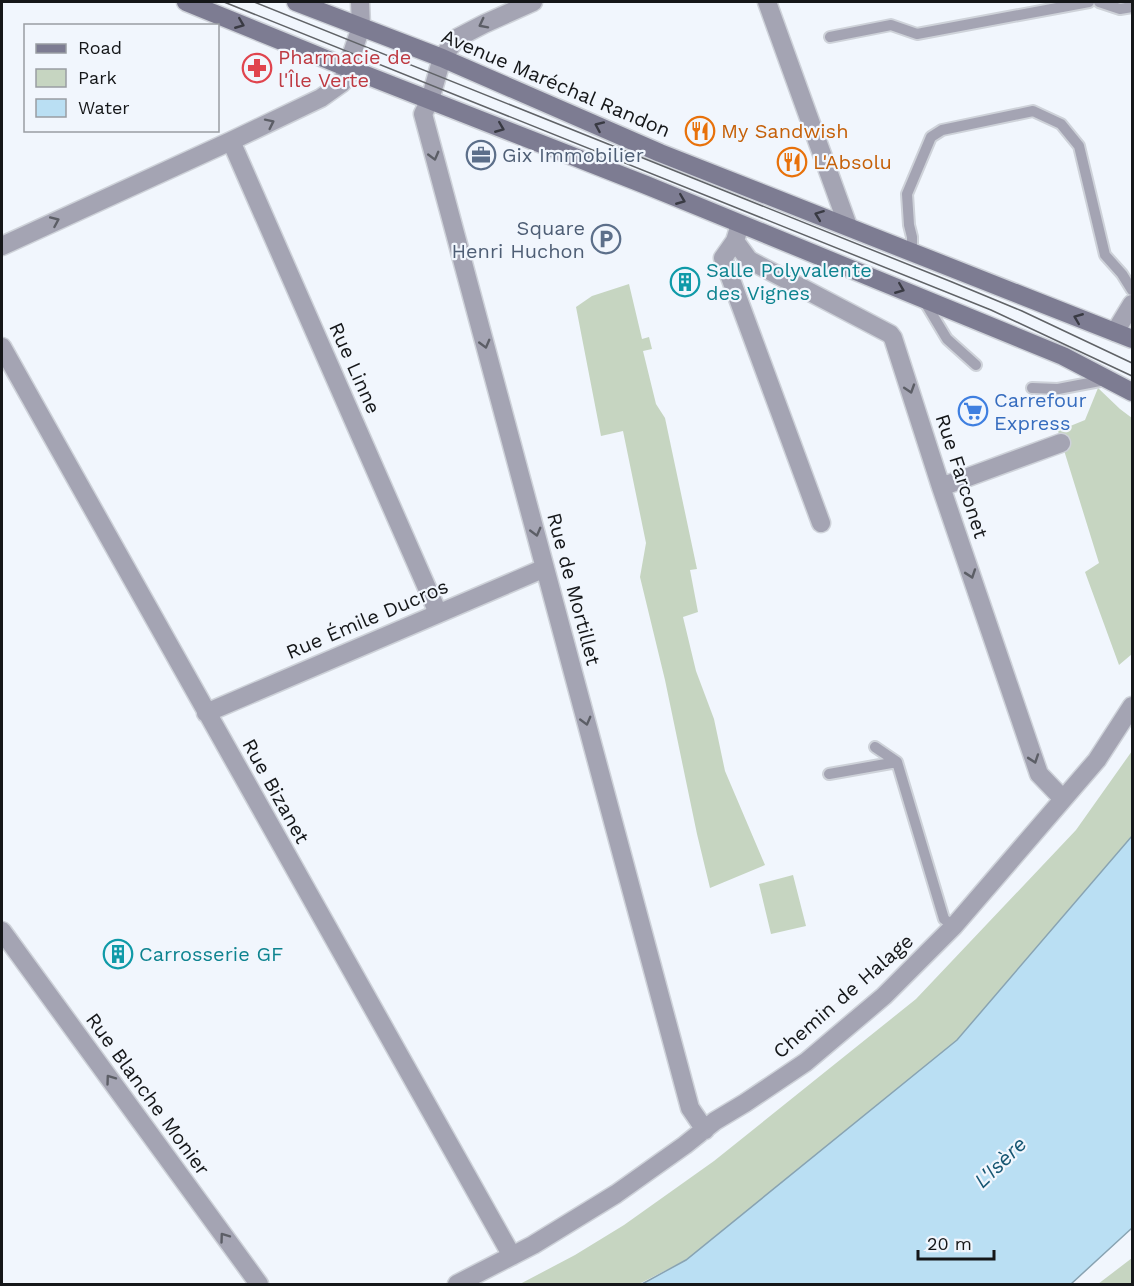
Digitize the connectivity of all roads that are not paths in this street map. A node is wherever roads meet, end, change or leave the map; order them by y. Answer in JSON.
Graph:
{"nodes":[{"id":1,"x":186,"y":2,"type":"edge"},
{"id":2,"x":296,"y":2,"type":"edge"},
{"id":3,"x":360,"y":2,"type":"edge"},
{"id":4,"x":533,"y":2,"type":"edge"},
{"id":5,"x":768,"y":2,"type":"edge"},
{"id":6,"x":1089,"y":2,"type":"edge"},
{"id":7,"x":1099,"y":2,"type":"edge"},
{"id":8,"x":1132,"y":7,"type":"edge"},
{"id":9,"x":361,"y":27,"type":"junction"},
{"id":10,"x":830,"y":37,"type":"dead end"},
{"id":11,"x":442,"y":58,"type":"junction"},
{"id":12,"x":348,"y":68,"type":"junction"},
{"id":13,"x":430,"y":100,"type":"junction"},
{"id":14,"x":231,"y":141,"type":"junction"},
{"id":15,"x":848,"y":226,"type":"junction"},
{"id":16,"x":738,"y":232,"type":"junction"},
{"id":17,"x":2,"y":246,"type":"edge"},
{"id":18,"x":912,"y":252,"type":"junction"},
{"id":19,"x":1132,"y":290,"type":"edge"},
{"id":20,"x":923,"y":298,"type":"junction"},
{"id":21,"x":1132,"y":304,"type":"edge"},
{"id":22,"x":1124,"y":336,"type":"edge"},
{"id":23,"x":2,"y":347,"type":"edge"},
{"id":24,"x":976,"y":365,"type":"dead end"},
{"id":25,"x":1108,"y":380,"type":"junction"},
{"id":26,"x":1032,"y":388,"type":"dead end"},
{"id":27,"x":1132,"y":392,"type":"edge"},
{"id":28,"x":1061,"y":443,"type":"dead end"},
{"id":29,"x":941,"y":487,"type":"junction"},
{"id":30,"x":821,"y":523,"type":"dead end"},
{"id":31,"x":545,"y":568,"type":"junction"},
{"id":32,"x":438,"y":614,"type":"junction"},
{"id":33,"x":1132,"y":706,"type":"edge"},
{"id":34,"x":206,"y":713,"type":"junction"},
{"id":35,"x":875,"y":747,"type":"dead end"},
{"id":36,"x":897,"y":762,"type":"junction"},
{"id":37,"x":829,"y":774,"type":"dead end"},
{"id":38,"x":1063,"y":799,"type":"junction"},
{"id":39,"x":954,"y":926,"type":"junction"},
{"id":40,"x":2,"y":931,"type":"edge"},
{"id":41,"x":705,"y":1130,"type":"junction"},
{"id":42,"x":512,"y":1256,"type":"junction"},
{"id":43,"x":259,"y":1284,"type":"edge"},
{"id":44,"x":458,"y":1284,"type":"edge"}],
"edges":[{"from":1,"to":12,"type":"street","one_way":true},
{"from":2,"to":9,"type":"street","name":"Avenue Maréchal Randon"},
{"from":3,"to":9,"type":"street"},
{"from":4,"to":11,"type":"street","one_way":true},
{"from":5,"to":15,"type":"street"},
{"from":6,"to":10,"type":"lane"},
{"from":7,"to":8,"type":"lane"},
{"from":9,"to":11,"type":"street","name":"Avenue Maréchal Randon"},
{"from":9,"to":12,"type":"street"},
{"from":11,"to":13,"type":"street","name":"Rue de Mortillet"},
{"from":15,"to":11,"type":"street","name":"Avenue Maréchal Randon","one_way":true},
{"from":12,"to":13,"type":"street"},
{"from":14,"to":12,"type":"street","one_way":true},
{"from":13,"to":16,"type":"street","one_way":true},
{"from":13,"to":31,"type":"street","name":"Rue de Mortillet","one_way":true},
{"from":17,"to":14,"type":"street","one_way":true},
{"from":14,"to":32,"type":"street","name":"Rue Linne"},
{"from":15,"to":18,"type":"street","name":"Avenue Maréchal Randon"},
{"from":16,"to":20,"type":"street","one_way":true},
{"from":16,"to":29,"type":"street","name":"Rue Farconet","one_way":true},
{"from":16,"to":30,"type":"street"},
{"from":18,"to":19,"type":"lane"},
{"from":22,"to":18,"type":"street","name":"Avenue Maréchal Randon","one_way":true},
{"from":20,"to":24,"type":"lane"},
{"from":20,"to":25,"type":"street"},
{"from":21,"to":22,"type":"street"},
{"from":23,"to":34,"type":"street","name":"Rue Bizanet"},
{"from":25,"to":26,"type":"lane"},
{"from":25,"to":27,"type":"street"},
{"from":28,"to":29,"type":"street"},
{"from":29,"to":38,"type":"street","name":"Rue Farconet","one_way":true},
{"from":31,"to":32,"type":"street","name":"Rue Émile Ducros"},
{"from":31,"to":41,"type":"street","name":"Rue de Mortillet","one_way":true},
{"from":32,"to":34,"type":"street","name":"Rue Émile Ducros"},
{"from":33,"to":38,"type":"street","name":"Chemin de Halage"},
{"from":34,"to":42,"type":"street","name":"Rue Bizanet"},
{"from":35,"to":36,"type":"lane"},
{"from":36,"to":37,"type":"lane"},
{"from":36,"to":39,"type":"lane"},
{"from":38,"to":39,"type":"street","name":"Chemin de Halage"},
{"from":39,"to":41,"type":"street","name":"Chemin de Halage"},
{"from":43,"to":40,"type":"street","name":"Rue Blanche Monier","one_way":true},
{"from":41,"to":42,"type":"street","name":"Chemin de Halage"},
{"from":42,"to":44,"type":"street","name":"Chemin de Halage"}]}
